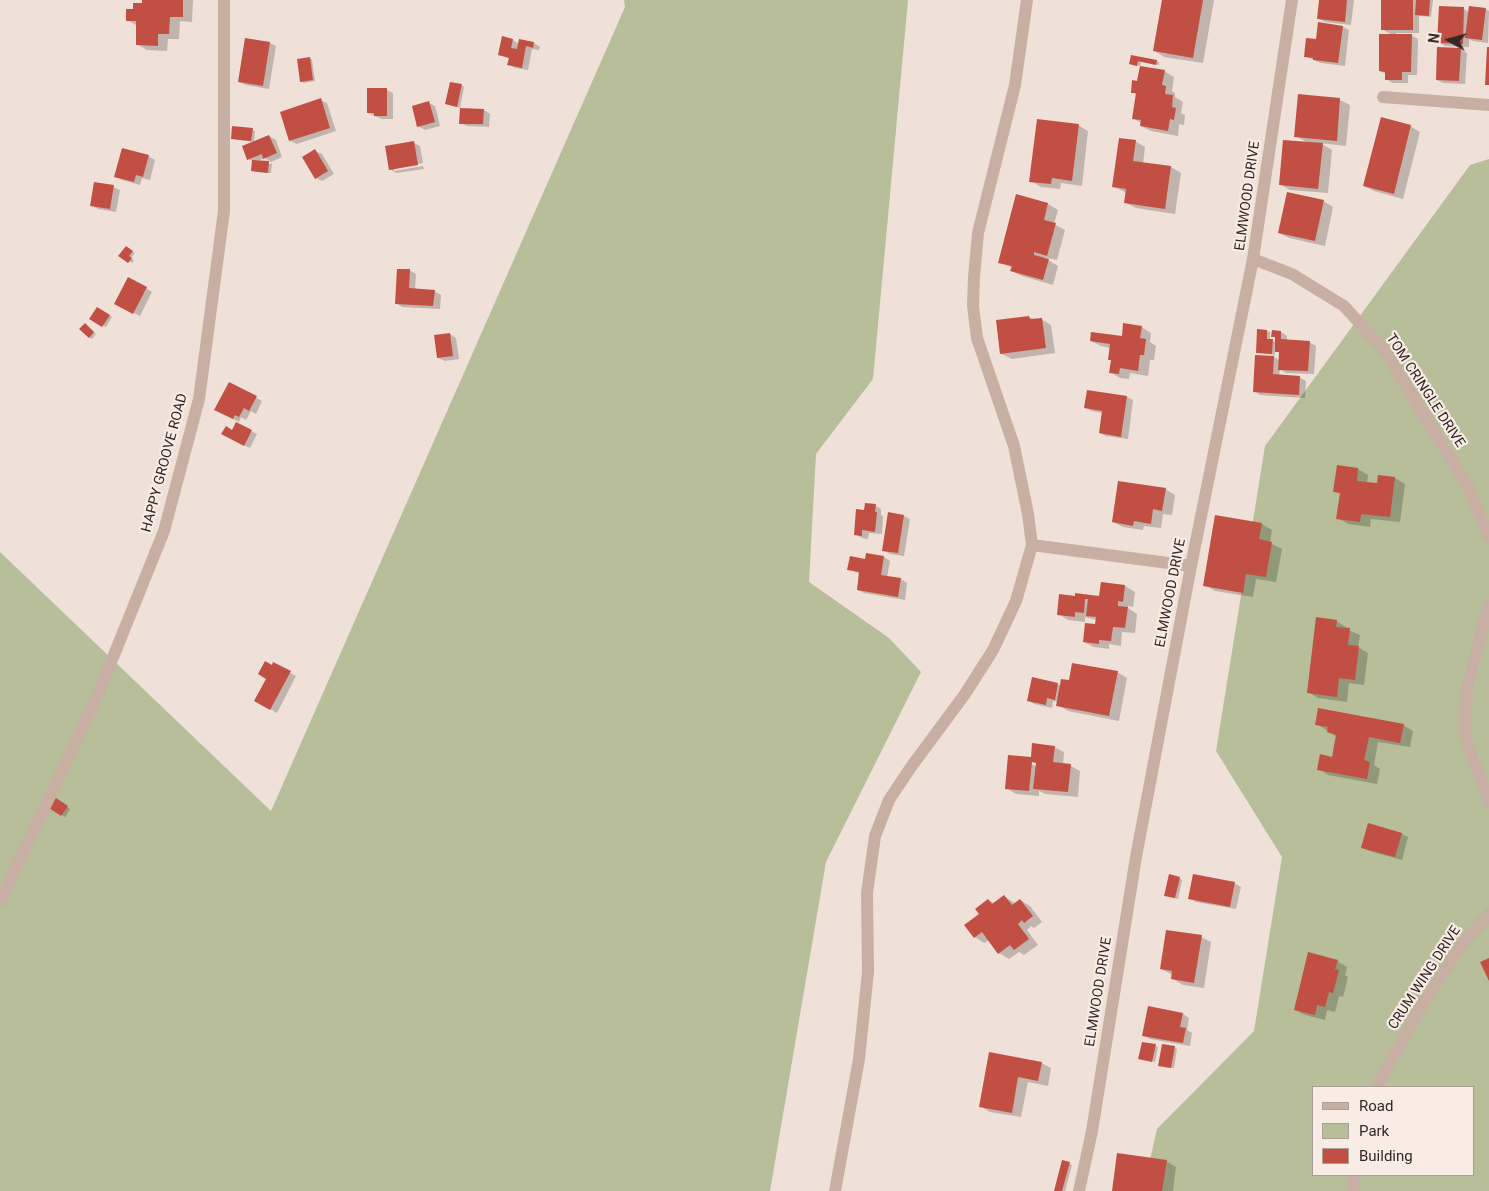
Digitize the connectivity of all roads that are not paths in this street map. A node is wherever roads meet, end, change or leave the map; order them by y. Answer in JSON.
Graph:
{"nodes":[{"id":1,"x":224,"y":0,"type":"edge"},
{"id":2,"x":1027,"y":0,"type":"edge"},
{"id":3,"x":1292,"y":0,"type":"edge"},
{"id":4,"x":1384,"y":96,"type":"dead end"},
{"id":5,"x":1489,"y":105,"type":"edge"},
{"id":6,"x":1253,"y":259,"type":"junction"},
{"id":7,"x":1489,"y":537,"type":"edge"},
{"id":8,"x":1032,"y":545,"type":"junction"},
{"id":9,"x":1191,"y":566,"type":"junction"},
{"id":10,"x":1489,"y":605,"type":"edge"},
{"id":11,"x":1489,"y":802,"type":"edge"},
{"id":12,"x":0,"y":901,"type":"edge"},
{"id":13,"x":1489,"y":914,"type":"edge"},
{"id":14,"x":1378,"y":1086,"type":"edge"},
{"id":15,"x":1353,"y":1176,"type":"edge"},
{"id":16,"x":835,"y":1191,"type":"edge"},
{"id":17,"x":1079,"y":1191,"type":"edge"},
{"id":18,"x":1354,"y":1191,"type":"edge"}],
"edges":[{"from":1,"to":12,"type":"street","name":"HAPPY GROOVE ROAD"},
{"from":2,"to":8,"type":"street"},
{"from":3,"to":6,"type":"street","name":"ELMWOOD DRIVE"},
{"from":4,"to":5,"type":"street"},
{"from":6,"to":7,"type":"street","name":"TOM CRINGLE DRIVE"},
{"from":6,"to":9,"type":"street","name":"ELMWOOD DRIVE"},
{"from":8,"to":9,"type":"street"},
{"from":8,"to":16,"type":"street"},
{"from":9,"to":17,"type":"street","name":"ELMWOOD DRIVE"},
{"from":10,"to":11,"type":"street"},
{"from":13,"to":14,"type":"street","name":"CRUM WING DRIVE"},
{"from":15,"to":18,"type":"street"}]}
